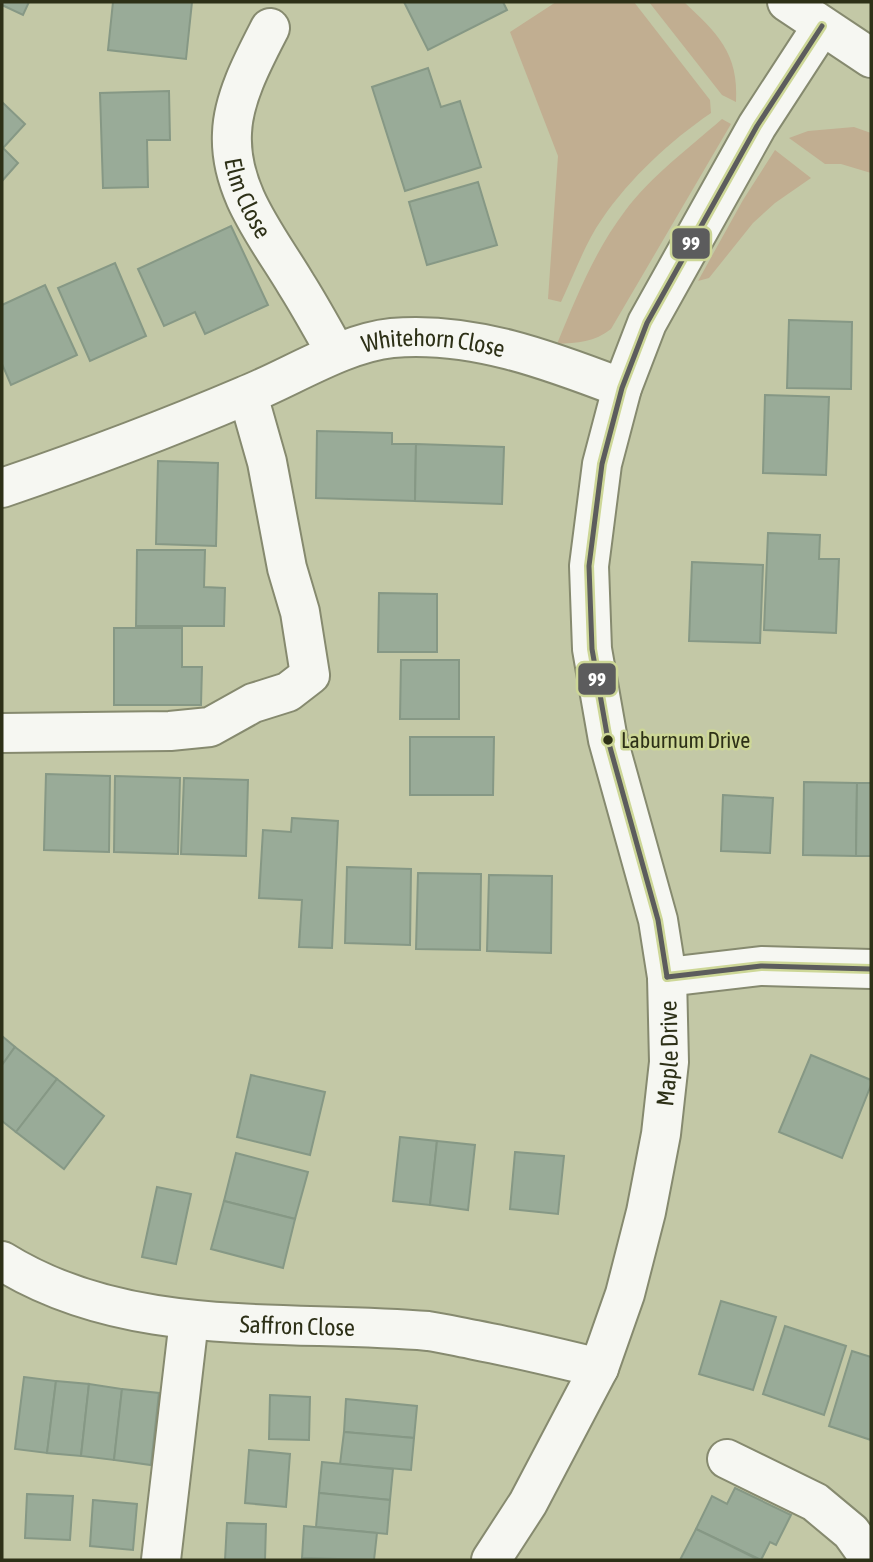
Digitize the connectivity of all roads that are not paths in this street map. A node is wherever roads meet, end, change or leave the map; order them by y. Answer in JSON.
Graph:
{"nodes":[{"id":1,"x":787,"y":2,"type":"edge"},
{"id":2,"x":822,"y":26,"type":"junction"},
{"id":3,"x":270,"y":28,"type":"dead end"},
{"id":4,"x":871,"y":58,"type":"edge"},
{"id":5,"x":336,"y":354,"type":"junction"},
{"id":6,"x":622,"y":388,"type":"junction"},
{"id":7,"x":248,"y":395,"type":"junction"},
{"id":8,"x":2,"y":488,"type":"edge"},
{"id":9,"x":2,"y":733,"type":"edge"},
{"id":10,"x":871,"y":969,"type":"edge"},
{"id":11,"x":667,"y":976,"type":"junction"},
{"id":12,"x":2,"y":1261,"type":"edge"},
{"id":13,"x":189,"y":1320,"type":"junction"},
{"id":14,"x":599,"y":1368,"type":"junction"},
{"id":15,"x":727,"y":1460,"type":"dead end"},
{"id":16,"x":161,"y":1560,"type":"edge"},
{"id":17,"x":491,"y":1560,"type":"edge"},
{"id":18,"x":871,"y":1560,"type":"edge"}],
"edges":[{"from":1,"to":2,"type":"street"},
{"from":2,"to":4,"type":"street"},
{"from":2,"to":6,"type":"street","name":"Maple Drive"},
{"from":3,"to":5,"type":"street","name":"Elm Close"},
{"from":5,"to":6,"type":"street","name":"Whitehorn Close"},
{"from":5,"to":7,"type":"street","name":"Whitehorn Close"},
{"from":6,"to":11,"type":"street","name":"Maple Drive"},
{"from":7,"to":8,"type":"street","name":"Whitehorn Close"},
{"from":7,"to":9,"type":"street"},
{"from":10,"to":11,"type":"street"},
{"from":11,"to":14,"type":"street","name":"Maple Drive"},
{"from":12,"to":13,"type":"street","name":"Saffron Close"},
{"from":13,"to":14,"type":"street","name":"Saffron Close"},
{"from":13,"to":16,"type":"street"},
{"from":14,"to":17,"type":"street","name":"Maple Drive"},
{"from":15,"to":18,"type":"street"}]}
